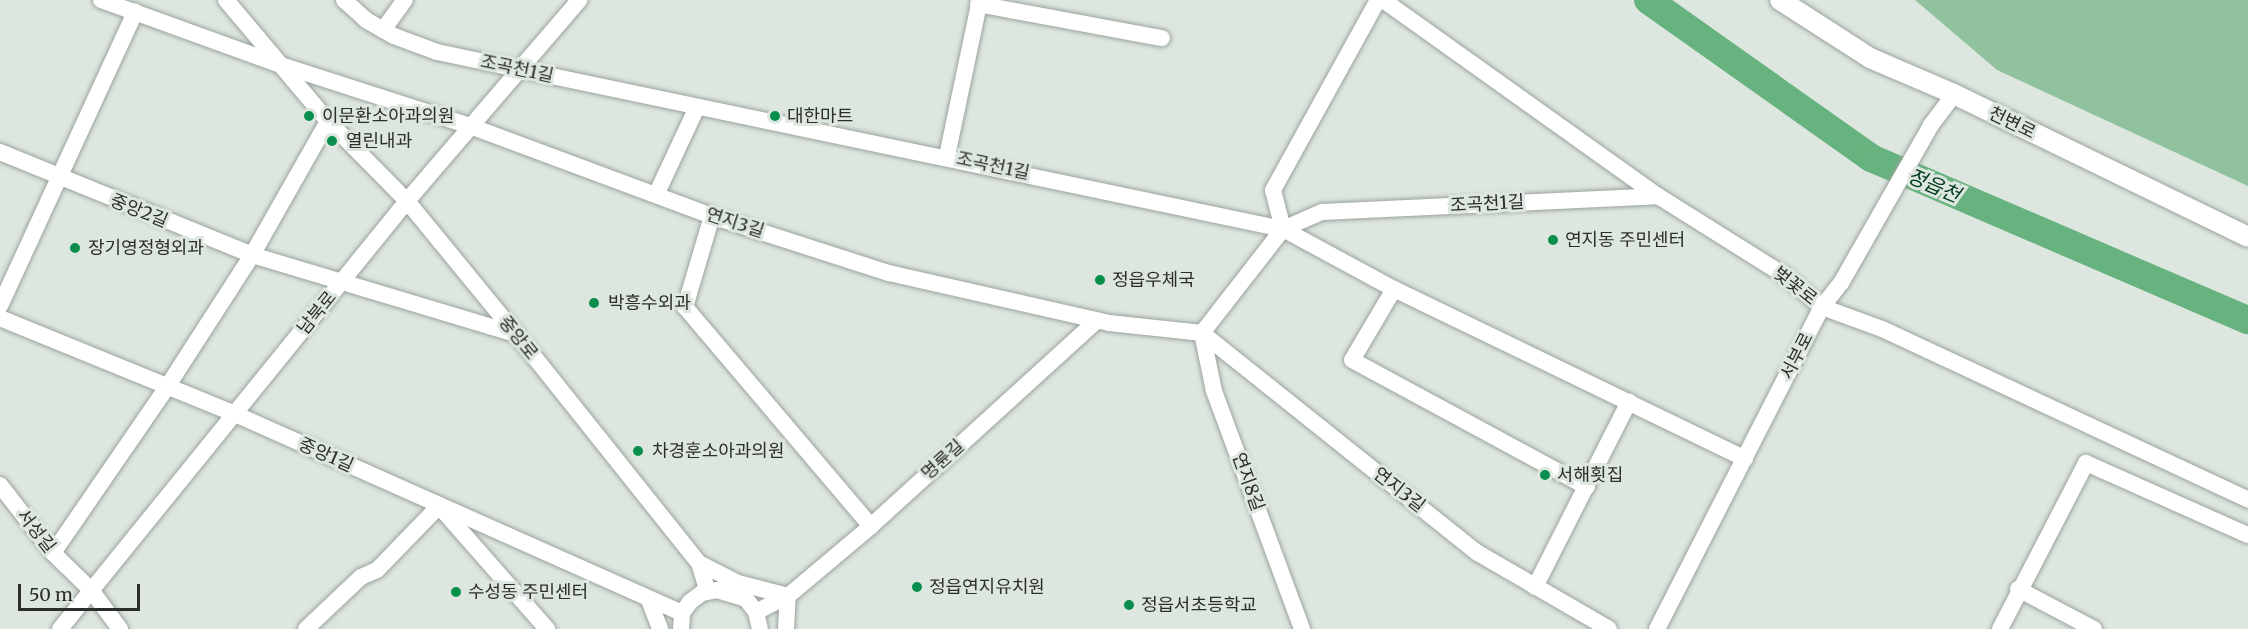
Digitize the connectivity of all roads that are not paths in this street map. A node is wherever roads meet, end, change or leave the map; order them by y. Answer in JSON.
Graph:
{"nodes":[{"id":1,"x":101,"y":0,"type":"edge"},
{"id":2,"x":344,"y":0,"type":"edge"},
{"id":3,"x":405,"y":0,"type":"edge"},
{"id":4,"x":579,"y":0,"type":"edge"},
{"id":5,"x":1378,"y":0,"type":"edge"},
{"id":6,"x":1383,"y":0,"type":"edge"},
{"id":7,"x":1780,"y":0,"type":"edge"},
{"id":8,"x":979,"y":2,"type":"edge"},
{"id":9,"x":235,"y":4,"type":"edge"},
{"id":10,"x":135,"y":12,"type":"junction"},
{"id":11,"x":383,"y":30,"type":"junction"},
{"id":12,"x":1162,"y":38,"type":"dead end"},
{"id":13,"x":281,"y":65,"type":"junction"},
{"id":14,"x":519,"y":70,"type":"junction"},
{"id":15,"x":1954,"y":94,"type":"junction"},
{"id":16,"x":697,"y":106,"type":"junction"},
{"id":17,"x":328,"y":121,"type":"junction"},
{"id":18,"x":470,"y":126,"type":"junction"},
{"id":19,"x":0,"y":152,"type":"edge"},
{"id":20,"x":947,"y":156,"type":"junction"},
{"id":21,"x":61,"y":179,"type":"junction"},
{"id":22,"x":656,"y":195,"type":"junction"},
{"id":23,"x":1658,"y":196,"type":"junction"},
{"id":24,"x":407,"y":201,"type":"junction"},
{"id":25,"x":712,"y":216,"type":"junction"},
{"id":26,"x":1283,"y":229,"type":"junction"},
{"id":27,"x":2248,"y":237,"type":"edge"},
{"id":28,"x":252,"y":255,"type":"junction"},
{"id":29,"x":344,"y":280,"type":"junction"},
{"id":30,"x":1394,"y":289,"type":"junction"},
{"id":31,"x":0,"y":306,"type":"edge"},
{"id":32,"x":1821,"y":307,"type":"junction"},
{"id":33,"x":0,"y":318,"type":"edge"},
{"id":34,"x":1096,"y":321,"type":"junction"},
{"id":35,"x":1202,"y":333,"type":"junction"},
{"id":36,"x":516,"y":334,"type":"junction"},
{"id":37,"x":167,"y":387,"type":"junction"},
{"id":38,"x":1629,"y":402,"type":"junction"},
{"id":39,"x":235,"y":414,"type":"junction"},
{"id":40,"x":1745,"y":459,"type":"junction"},
{"id":41,"x":0,"y":485,"type":"edge"},
{"id":42,"x":1587,"y":487,"type":"junction"},
{"id":43,"x":2248,"y":500,"type":"edge"},
{"id":44,"x":439,"y":506,"type":"junction"},
{"id":45,"x":871,"y":526,"type":"junction"},
{"id":46,"x":2248,"y":535,"type":"edge"},
{"id":47,"x":53,"y":554,"type":"junction"},
{"id":48,"x":699,"y":563,"type":"junction"},
{"id":49,"x":1535,"y":588,"type":"junction"},
{"id":50,"x":2018,"y":589,"type":"junction"},
{"id":51,"x":91,"y":590,"type":"junction"},
{"id":52,"x":708,"y":592,"type":"junction"},
{"id":53,"x":788,"y":596,"type":"junction"},
{"id":54,"x":649,"y":600,"type":"junction"},
{"id":55,"x":756,"y":612,"type":"junction"},
{"id":56,"x":682,"y":621,"type":"edge"},
{"id":57,"x":60,"y":629,"type":"edge"},
{"id":58,"x":120,"y":629,"type":"edge"},
{"id":59,"x":306,"y":629,"type":"edge"},
{"id":60,"x":547,"y":629,"type":"edge"},
{"id":61,"x":660,"y":629,"type":"edge"},
{"id":62,"x":760,"y":629,"type":"edge"},
{"id":63,"x":786,"y":629,"type":"edge"},
{"id":64,"x":1302,"y":629,"type":"edge"},
{"id":65,"x":1609,"y":629,"type":"edge"},
{"id":66,"x":1657,"y":629,"type":"edge"},
{"id":67,"x":2000,"y":629,"type":"edge"},
{"id":68,"x":2094,"y":629,"type":"edge"}],
"edges":[{"from":1,"to":10,"type":"street","name":"연지3길"},
{"from":2,"to":11,"type":"street","name":"조곡천1길"},
{"from":3,"to":11,"type":"street"},
{"from":4,"to":14,"type":"street","name":"남북로"},
{"from":5,"to":26,"type":"street"},
{"from":6,"to":23,"type":"street","name":"벚꽃로"},
{"from":7,"to":15,"type":"main road","name":"천변로"},
{"from":8,"to":12,"type":"street"},
{"from":8,"to":20,"type":"street"},
{"from":9,"to":13,"type":"street","name":"중앙로"},
{"from":10,"to":13,"type":"street","name":"연지3길"},
{"from":10,"to":21,"type":"street"},
{"from":11,"to":14,"type":"street","name":"조곡천1길"},
{"from":13,"to":17,"type":"street","name":"중앙로"},
{"from":13,"to":18,"type":"street","name":"연지3길"},
{"from":14,"to":16,"type":"street","name":"조곡천1길"},
{"from":14,"to":18,"type":"street","name":"남북로"},
{"from":15,"to":27,"type":"main road","name":"천변로"},
{"from":15,"to":32,"type":"street","name":"서부로"},
{"from":16,"to":20,"type":"street","name":"조곡천1길"},
{"from":16,"to":22,"type":"street"},
{"from":17,"to":24,"type":"street","name":"중앙로"},
{"from":17,"to":28,"type":"street"},
{"from":18,"to":22,"type":"street","name":"연지3길"},
{"from":18,"to":24,"type":"street","name":"남북로"},
{"from":19,"to":21,"type":"street","name":"중앙2길"},
{"from":20,"to":26,"type":"street","name":"조곡천1길"},
{"from":21,"to":28,"type":"street","name":"중앙2길"},
{"from":21,"to":31,"type":"street"},
{"from":22,"to":25,"type":"street","name":"연지3길"},
{"from":23,"to":26,"type":"street","name":"조곡천1길"},
{"from":23,"to":32,"type":"street","name":"벚꽃로"},
{"from":24,"to":29,"type":"street","name":"남북로"},
{"from":24,"to":36,"type":"street","name":"중앙로"},
{"from":25,"to":34,"type":"street","name":"연지3길"},
{"from":25,"to":45,"type":"street"},
{"from":26,"to":30,"type":"street"},
{"from":26,"to":35,"type":"street"},
{"from":28,"to":29,"type":"street","name":"중앙2길"},
{"from":28,"to":37,"type":"street"},
{"from":29,"to":36,"type":"street","name":"중앙2길"},
{"from":29,"to":39,"type":"street","name":"남북로"},
{"from":30,"to":38,"type":"street"},
{"from":30,"to":42,"type":"street"},
{"from":32,"to":40,"type":"street","name":"서부로"},
{"from":32,"to":43,"type":"street","name":"벚꽃로"},
{"from":33,"to":37,"type":"street","name":"중앙1길"},
{"from":34,"to":35,"type":"street","name":"연지3길"},
{"from":34,"to":45,"type":"street","name":"명륜길"},
{"from":35,"to":49,"type":"street","name":"연지3길"},
{"from":35,"to":64,"type":"street","name":"연지8길"},
{"from":36,"to":48,"type":"street","name":"중앙로"},
{"from":37,"to":39,"type":"street","name":"중앙1길"},
{"from":37,"to":47,"type":"street"},
{"from":38,"to":40,"type":"street"},
{"from":38,"to":42,"type":"street"},
{"from":39,"to":44,"type":"street","name":"중앙1길"},
{"from":39,"to":51,"type":"street","name":"남북로"},
{"from":40,"to":66,"type":"street","name":"서부로"},
{"from":41,"to":47,"type":"street","name":"서성길"},
{"from":42,"to":49,"type":"street"},
{"from":44,"to":54,"type":"street","name":"중앙1길"},
{"from":44,"to":59,"type":"street"},
{"from":44,"to":60,"type":"street"},
{"from":45,"to":53,"type":"street","name":"명륜길"},
{"from":46,"to":50,"type":"street"},
{"from":47,"to":51,"type":"street","name":"서성길"},
{"from":48,"to":52,"type":"street"},
{"from":48,"to":53,"type":"street"},
{"from":48,"to":54,"type":"street"},
{"from":49,"to":65,"type":"street","name":"연지3길"},
{"from":50,"to":67,"type":"street"},
{"from":50,"to":68,"type":"street"},
{"from":51,"to":57,"type":"street","name":"남북로"},
{"from":51,"to":58,"type":"street","name":"서성길"},
{"from":52,"to":55,"type":"street"},
{"from":52,"to":56,"type":"street"},
{"from":53,"to":55,"type":"street","name":"명륜길"},
{"from":53,"to":63,"type":"street"},
{"from":54,"to":56,"type":"street","name":"중앙1길"},
{"from":54,"to":61,"type":"street"},
{"from":55,"to":62,"type":"street"}]}
